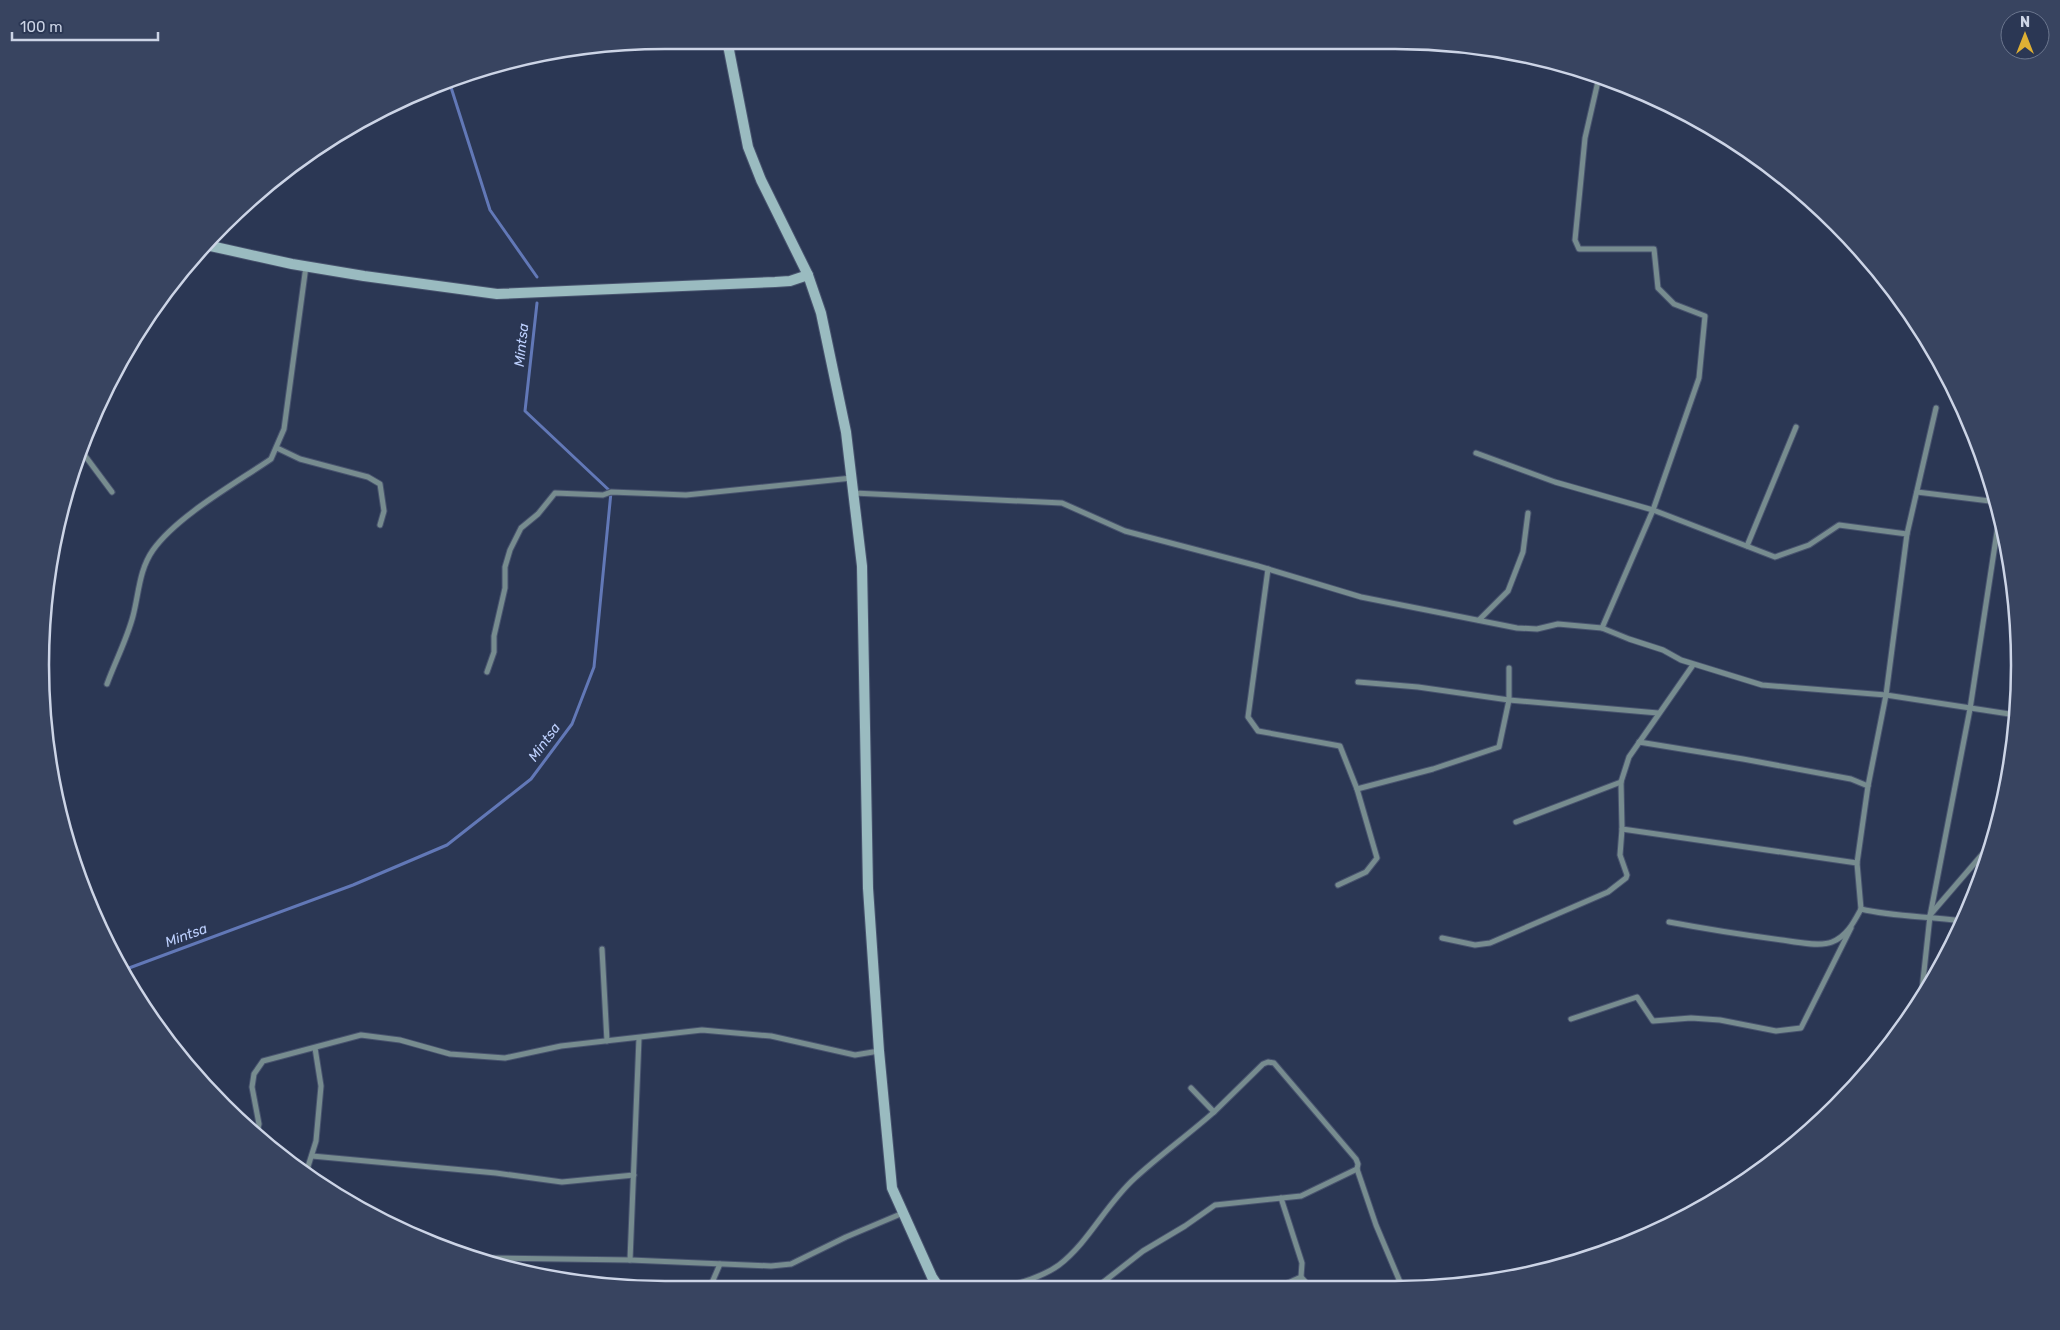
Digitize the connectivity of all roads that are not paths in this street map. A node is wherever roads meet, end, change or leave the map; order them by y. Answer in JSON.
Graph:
{"nodes":[{"id":1,"x":729,"y":49,"type":"edge"},
{"id":2,"x":1598,"y":83,"type":"edge"},
{"id":3,"x":213,"y":247,"type":"edge"},
{"id":4,"x":306,"y":266,"type":"junction"},
{"id":5,"x":808,"y":275,"type":"junction"},
{"id":6,"x":1936,"y":408,"type":"dead end"},
{"id":7,"x":1796,"y":427,"type":"dead end"},
{"id":8,"x":277,"y":448,"type":"junction"},
{"id":9,"x":1476,"y":453,"type":"dead end"},
{"id":10,"x":85,"y":458,"type":"edge"},
{"id":11,"x":852,"y":478,"type":"junction"},
{"id":12,"x":112,"y":492,"type":"dead end"},
{"id":13,"x":1917,"y":492,"type":"junction"},
{"id":14,"x":854,"y":493,"type":"junction"},
{"id":15,"x":1989,"y":501,"type":"edge"},
{"id":16,"x":1653,"y":510,"type":"junction"},
{"id":17,"x":1528,"y":513,"type":"dead end"},
{"id":18,"x":380,"y":526,"type":"dead end"},
{"id":19,"x":1907,"y":534,"type":"junction"},
{"id":20,"x":1997,"y":534,"type":"edge"},
{"id":21,"x":1747,"y":546,"type":"junction"},
{"id":22,"x":1268,"y":569,"type":"junction"},
{"id":23,"x":1479,"y":620,"type":"junction"},
{"id":24,"x":1602,"y":628,"type":"junction"},
{"id":25,"x":1694,"y":665,"type":"junction"},
{"id":26,"x":1509,"y":668,"type":"dead end"},
{"id":27,"x":487,"y":672,"type":"dead end"},
{"id":28,"x":1358,"y":682,"type":"dead end"},
{"id":29,"x":107,"y":684,"type":"dead end"},
{"id":30,"x":1886,"y":695,"type":"junction"},
{"id":31,"x":1509,"y":700,"type":"junction"},
{"id":32,"x":1970,"y":709,"type":"junction"},
{"id":33,"x":1658,"y":713,"type":"junction"},
{"id":34,"x":2009,"y":714,"type":"edge"},
{"id":35,"x":1639,"y":742,"type":"junction"},
{"id":36,"x":1621,"y":782,"type":"junction"},
{"id":37,"x":1868,"y":786,"type":"junction"},
{"id":38,"x":1357,"y":789,"type":"junction"},
{"id":39,"x":1516,"y":822,"type":"dead end"},
{"id":40,"x":1622,"y":829,"type":"junction"},
{"id":41,"x":1981,"y":855,"type":"edge"},
{"id":42,"x":1857,"y":863,"type":"junction"},
{"id":43,"x":1338,"y":885,"type":"dead end"},
{"id":44,"x":1861,"y":909,"type":"junction"},
{"id":45,"x":1930,"y":916,"type":"junction"},
{"id":46,"x":1956,"y":920,"type":"edge"},
{"id":47,"x":1669,"y":922,"type":"dead end"},
{"id":48,"x":1851,"y":928,"type":"junction"},
{"id":49,"x":1442,"y":938,"type":"dead end"},
{"id":50,"x":602,"y":949,"type":"dead end"},
{"id":51,"x":1923,"y":983,"type":"edge"},
{"id":52,"x":1571,"y":1019,"type":"dead end"},
{"id":53,"x":639,"y":1038,"type":"junction"},
{"id":54,"x":607,"y":1041,"type":"junction"},
{"id":55,"x":315,"y":1048,"type":"junction"},
{"id":56,"x":879,"y":1051,"type":"junction"},
{"id":57,"x":1191,"y":1088,"type":"dead end"},
{"id":58,"x":1214,"y":1112,"type":"junction"},
{"id":59,"x":258,"y":1127,"type":"edge"},
{"id":60,"x":312,"y":1156,"type":"junction"},
{"id":61,"x":308,"y":1167,"type":"edge"},
{"id":62,"x":1357,"y":1169,"type":"junction"},
{"id":63,"x":634,"y":1175,"type":"junction"},
{"id":64,"x":1281,"y":1198,"type":"junction"},
{"id":65,"x":904,"y":1213,"type":"junction"},
{"id":66,"x":500,"y":1258,"type":"edge"},
{"id":67,"x":630,"y":1260,"type":"junction"},
{"id":68,"x":720,"y":1264,"type":"junction"},
{"id":69,"x":1301,"y":1277,"type":"junction"},
{"id":70,"x":713,"y":1281,"type":"edge"},
{"id":71,"x":936,"y":1281,"type":"edge"},
{"id":72,"x":1023,"y":1281,"type":"edge"},
{"id":73,"x":1105,"y":1281,"type":"edge"},
{"id":74,"x":1292,"y":1281,"type":"edge"},
{"id":75,"x":1305,"y":1281,"type":"edge"},
{"id":76,"x":1400,"y":1281,"type":"edge"}],
"edges":[{"from":1,"to":5,"type":"main road"},
{"from":2,"to":16,"type":"street"},
{"from":3,"to":4,"type":"main road"},
{"from":4,"to":5,"type":"main road"},
{"from":4,"to":8,"type":"street"},
{"from":5,"to":11,"type":"main road"},
{"from":6,"to":13,"type":"street"},
{"from":7,"to":21,"type":"street"},
{"from":8,"to":18,"type":"street"},
{"from":8,"to":29,"type":"street"},
{"from":9,"to":16,"type":"street"},
{"from":10,"to":12,"type":"street"},
{"from":11,"to":14,"type":"main road"},
{"from":11,"to":27,"type":"street"},
{"from":13,"to":15,"type":"street"},
{"from":13,"to":19,"type":"street"},
{"from":14,"to":22,"type":"street"},
{"from":14,"to":56,"type":"main road"},
{"from":16,"to":21,"type":"street"},
{"from":16,"to":24,"type":"street"},
{"from":17,"to":23,"type":"street"},
{"from":19,"to":21,"type":"street"},
{"from":19,"to":30,"type":"street"},
{"from":20,"to":32,"type":"street"},
{"from":22,"to":23,"type":"street"},
{"from":22,"to":38,"type":"street"},
{"from":23,"to":24,"type":"street"},
{"from":24,"to":25,"type":"street"},
{"from":25,"to":30,"type":"street"},
{"from":25,"to":33,"type":"street"},
{"from":26,"to":31,"type":"street"},
{"from":28,"to":31,"type":"street"},
{"from":30,"to":32,"type":"street"},
{"from":30,"to":37,"type":"street"},
{"from":31,"to":33,"type":"street"},
{"from":31,"to":38,"type":"street"},
{"from":32,"to":34,"type":"street"},
{"from":32,"to":45,"type":"street"},
{"from":33,"to":35,"type":"street"},
{"from":35,"to":36,"type":"street"},
{"from":35,"to":37,"type":"street"},
{"from":36,"to":39,"type":"street"},
{"from":36,"to":40,"type":"street"},
{"from":37,"to":42,"type":"street"},
{"from":38,"to":43,"type":"street"},
{"from":40,"to":42,"type":"street"},
{"from":40,"to":49,"type":"street"},
{"from":41,"to":45,"type":"street"},
{"from":42,"to":44,"type":"street"},
{"from":44,"to":45,"type":"street"},
{"from":44,"to":48,"type":"street"},
{"from":45,"to":46,"type":"street"},
{"from":45,"to":51,"type":"street"},
{"from":47,"to":48,"type":"street"},
{"from":48,"to":52,"type":"street"},
{"from":50,"to":54,"type":"street"},
{"from":53,"to":54,"type":"street"},
{"from":53,"to":56,"type":"street"},
{"from":53,"to":63,"type":"street"},
{"from":54,"to":55,"type":"street"},
{"from":55,"to":59,"type":"street"},
{"from":55,"to":60,"type":"street"},
{"from":56,"to":65,"type":"main road"},
{"from":57,"to":58,"type":"street"},
{"from":58,"to":62,"type":"street"},
{"from":58,"to":72,"type":"street"},
{"from":60,"to":61,"type":"street"},
{"from":60,"to":63,"type":"street"},
{"from":62,"to":64,"type":"street"},
{"from":62,"to":76,"type":"street"},
{"from":63,"to":67,"type":"street"},
{"from":64,"to":69,"type":"street"},
{"from":64,"to":73,"type":"street"},
{"from":65,"to":68,"type":"street"},
{"from":65,"to":71,"type":"main road"},
{"from":66,"to":67,"type":"street"},
{"from":67,"to":68,"type":"street"},
{"from":68,"to":70,"type":"street"},
{"from":69,"to":74,"type":"street"},
{"from":69,"to":75,"type":"street"}]}
